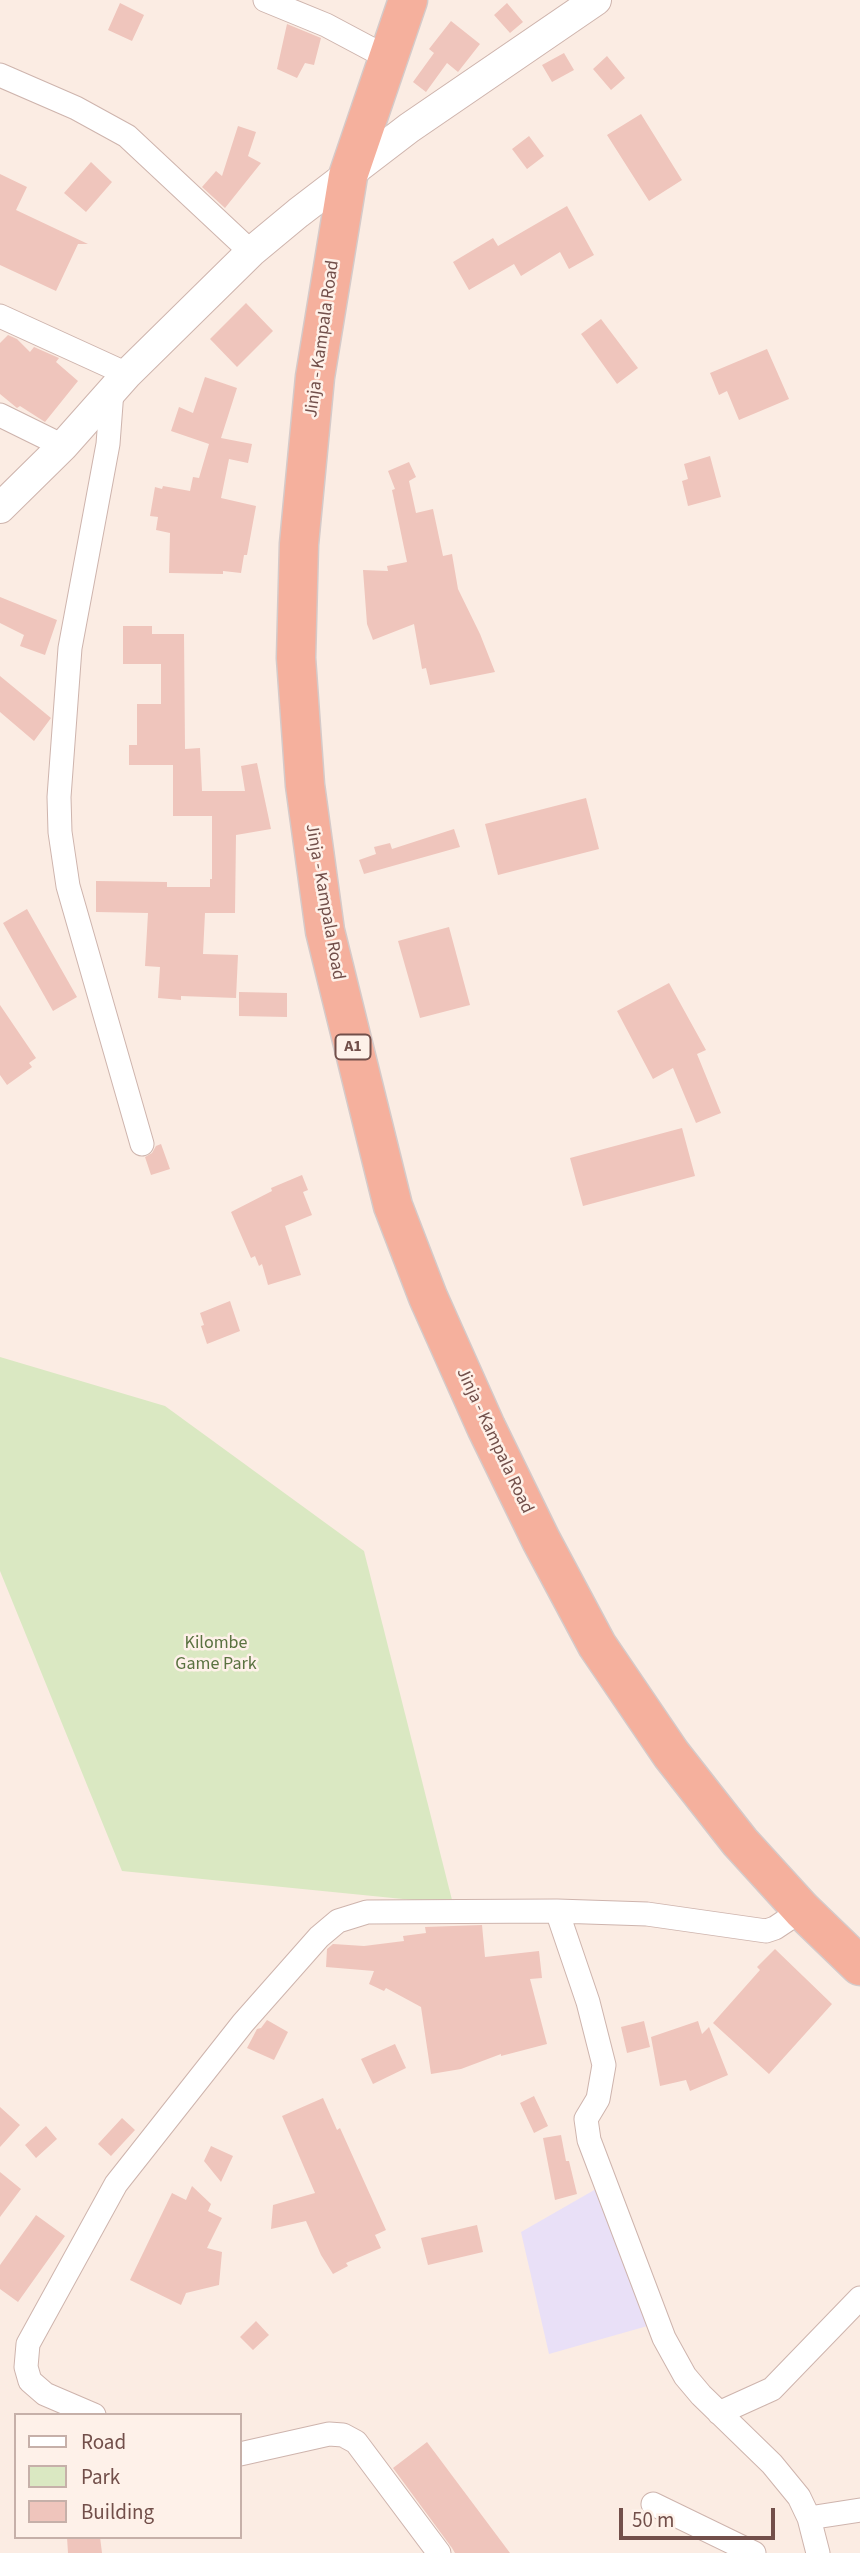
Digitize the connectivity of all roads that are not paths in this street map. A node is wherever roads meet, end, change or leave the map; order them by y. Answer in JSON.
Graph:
{"nodes":[{"id":1,"x":265,"y":0,"type":"edge"},
{"id":2,"x":408,"y":0,"type":"edge"},
{"id":3,"x":596,"y":0,"type":"edge"},
{"id":4,"x":388,"y":58,"type":"junction"},
{"id":5,"x":0,"y":75,"type":"edge"},
{"id":6,"x":348,"y":176,"type":"junction"},
{"id":7,"x":251,"y":252,"type":"junction"},
{"id":8,"x":0,"y":316,"type":"edge"},
{"id":9,"x":120,"y":382,"type":"junction"},
{"id":10,"x":0,"y":415,"type":"edge"},
{"id":11,"x":62,"y":446,"type":"junction"},
{"id":12,"x":0,"y":509,"type":"edge"},
{"id":13,"x":142,"y":1144,"type":"dead end"},
{"id":14,"x":802,"y":1910,"type":"junction"},
{"id":15,"x":558,"y":1912,"type":"junction"},
{"id":16,"x":860,"y":1966,"type":"edge"},
{"id":17,"x":860,"y":2298,"type":"edge"},
{"id":18,"x":89,"y":2413,"type":"edge"},
{"id":19,"x":719,"y":2413,"type":"junction"},
{"id":20,"x":242,"y":2454,"type":"edge"},
{"id":21,"x":653,"y":2504,"type":"dead end"},
{"id":22,"x":860,"y":2510,"type":"edge"},
{"id":23,"x":809,"y":2518,"type":"junction"},
{"id":24,"x":439,"y":2553,"type":"edge"},
{"id":25,"x":754,"y":2553,"type":"edge"},
{"id":26,"x":818,"y":2553,"type":"edge"}],
"edges":[{"from":1,"to":4,"type":"street"},
{"from":2,"to":4,"type":"highway","name":"Jinja - Kampala Road","number":"A1"},
{"from":3,"to":6,"type":"street"},
{"from":4,"to":6,"type":"highway","name":"Jinja - Kampala Road","number":"A1"},
{"from":5,"to":7,"type":"street"},
{"from":6,"to":7,"type":"street"},
{"from":6,"to":14,"type":"highway","name":"Jinja - Kampala Road","number":"A1"},
{"from":7,"to":9,"type":"street"},
{"from":8,"to":9,"type":"street"},
{"from":9,"to":11,"type":"street"},
{"from":9,"to":13,"type":"street"},
{"from":10,"to":11,"type":"street"},
{"from":11,"to":12,"type":"street"},
{"from":14,"to":15,"type":"street"},
{"from":14,"to":16,"type":"highway","name":"Jinja - Kampala Road","number":"A1"},
{"from":15,"to":18,"type":"street"},
{"from":15,"to":19,"type":"street"},
{"from":17,"to":19,"type":"street"},
{"from":19,"to":23,"type":"street"},
{"from":20,"to":24,"type":"street"},
{"from":21,"to":25,"type":"street"},
{"from":22,"to":23,"type":"street"},
{"from":23,"to":26,"type":"street"}]}
